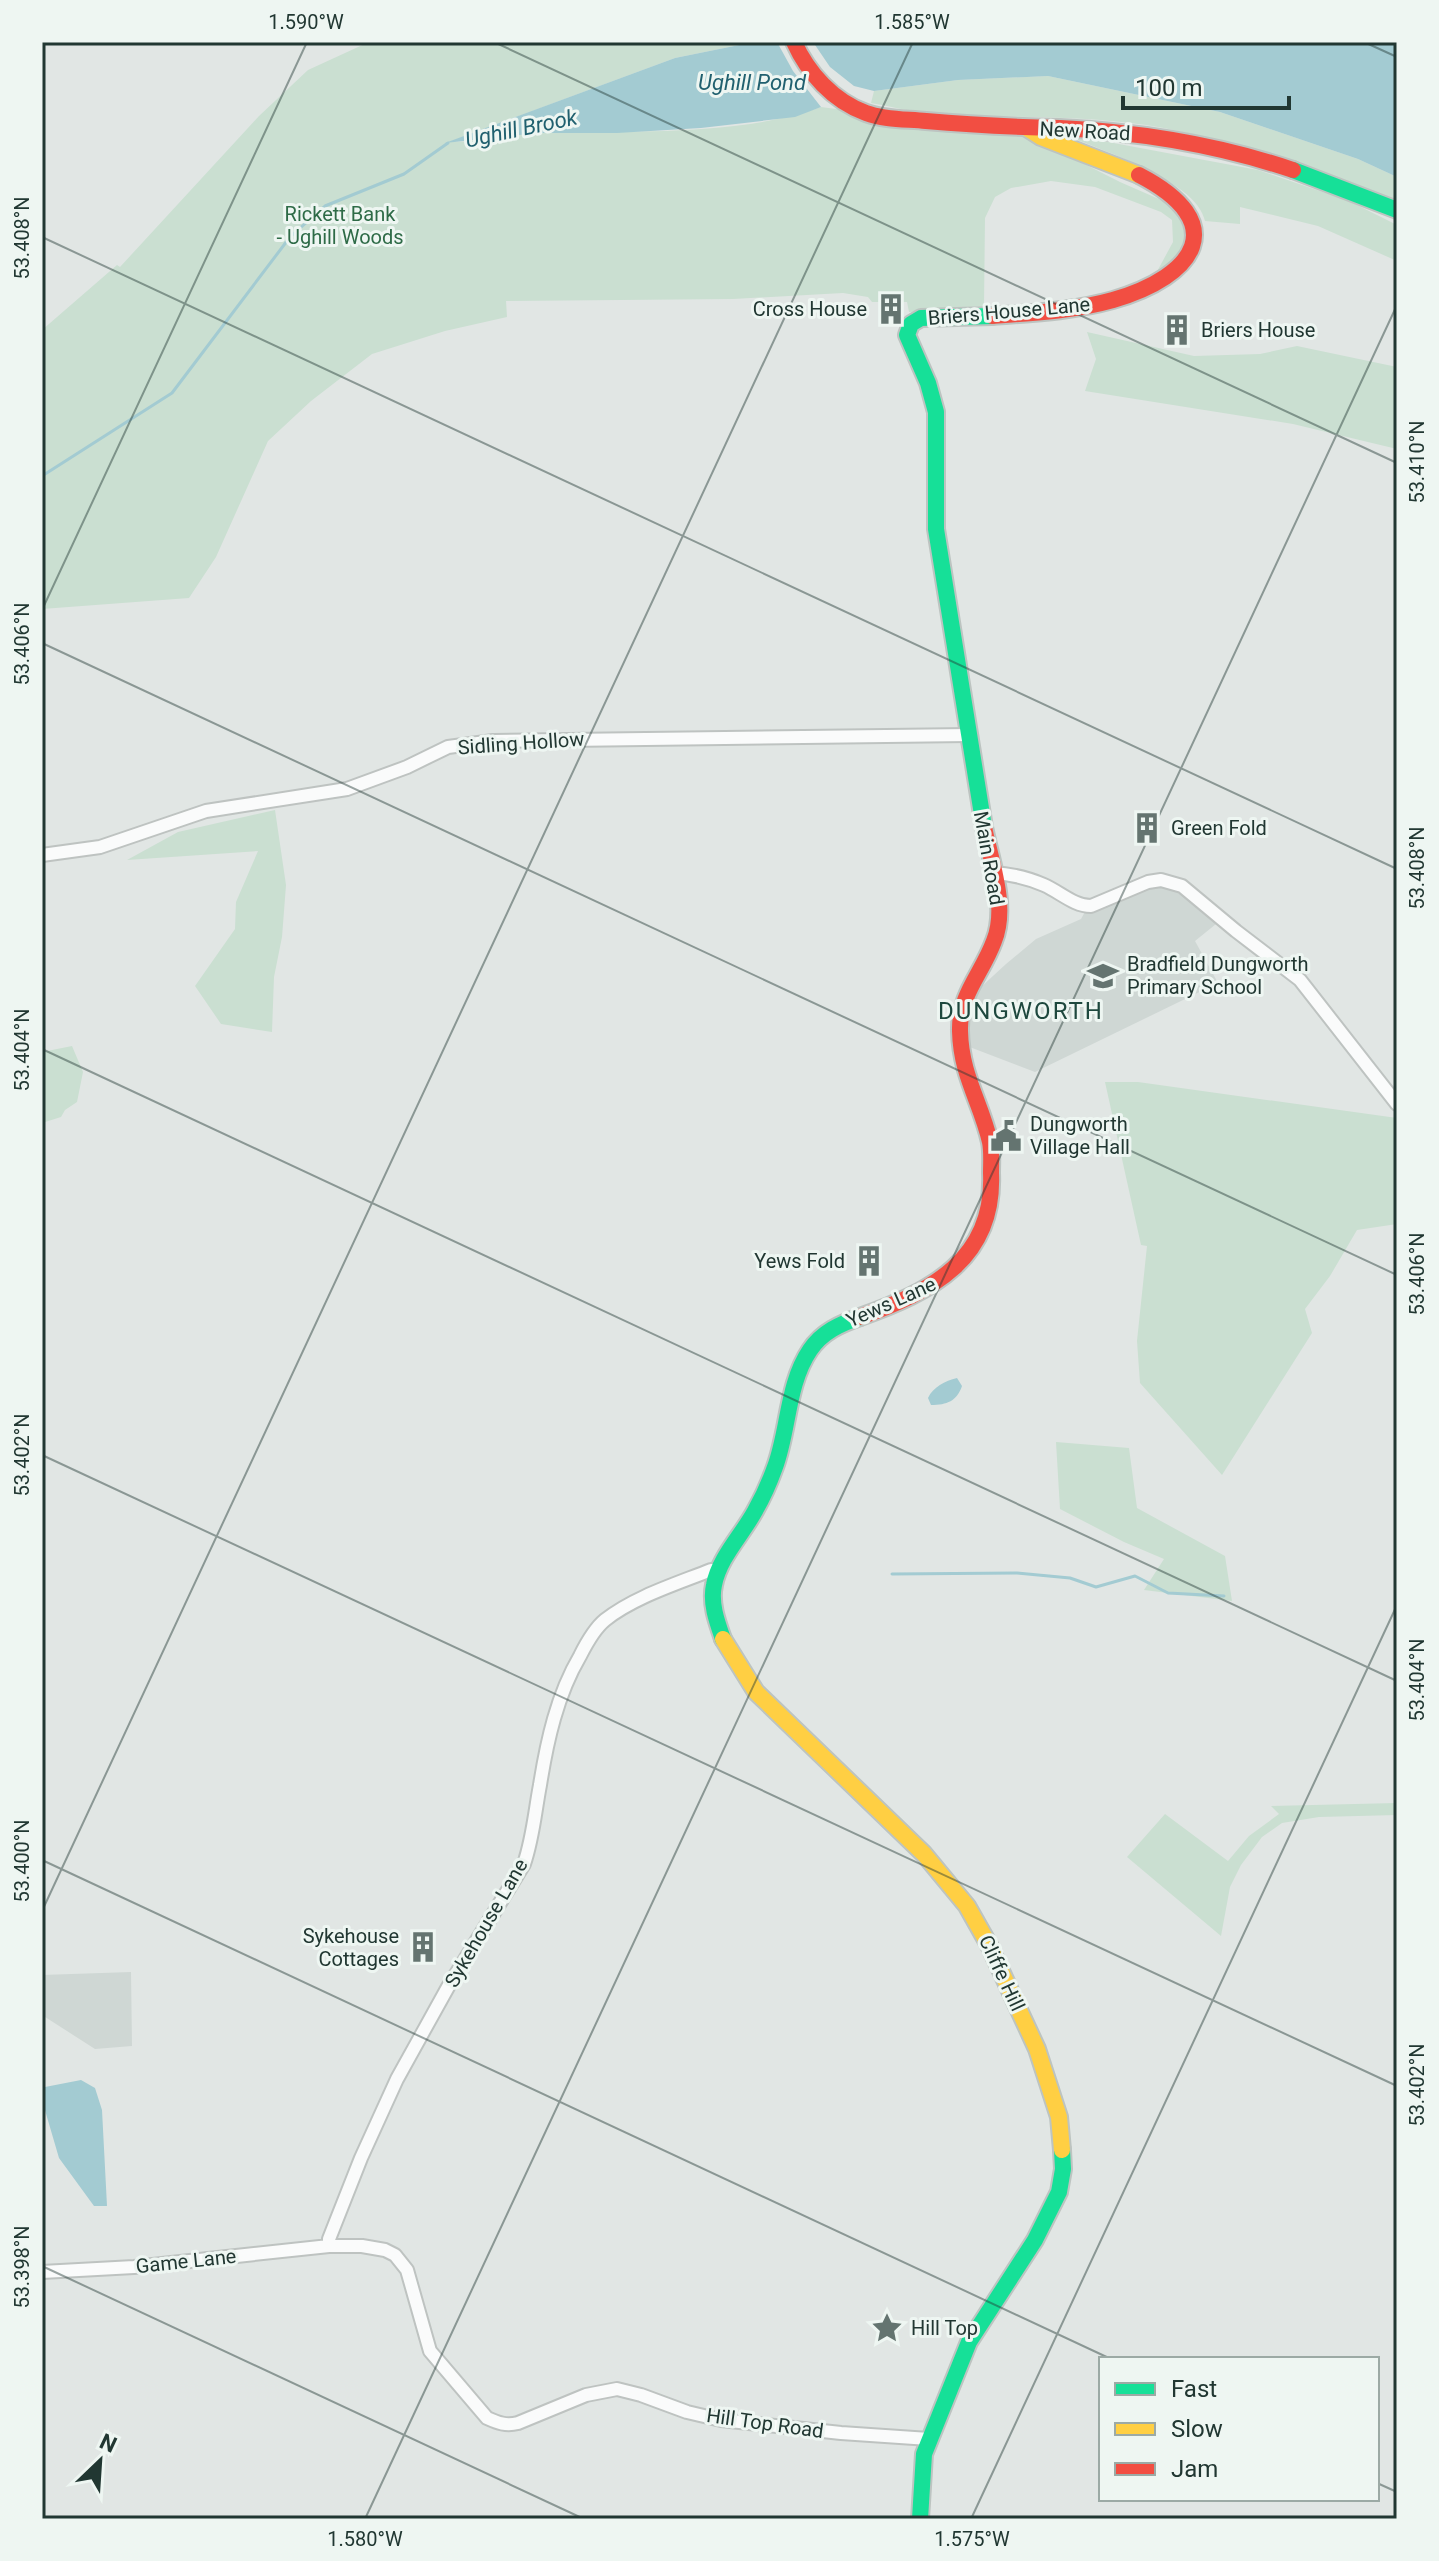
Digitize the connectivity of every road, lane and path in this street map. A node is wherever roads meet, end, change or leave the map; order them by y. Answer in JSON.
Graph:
{"nodes":[{"id":1,"x":794,"y":42,"type":"edge"},
{"id":2,"x":1027,"y":128,"type":"junction"},
{"id":3,"x":1397,"y":210,"type":"edge"},
{"id":4,"x":969,"y":735,"type":"junction"},
{"id":5,"x":42,"y":855,"type":"edge"},
{"id":6,"x":993,"y":873,"type":"junction"},
{"id":7,"x":1397,"y":1104,"type":"edge"},
{"id":8,"x":992,"y":1160,"type":"joint"},
{"id":9,"x":718,"y":1570,"type":"junction"},
{"id":10,"x":329,"y":2246,"type":"junction"},
{"id":11,"x":42,"y":2272,"type":"edge"},
{"id":12,"x":929,"y":2439,"type":"junction"},
{"id":13,"x":920,"y":2519,"type":"edge"}],
"edges":[{"from":1,"to":2,"type":"main road","name":"New Road"},
{"from":2,"to":3,"type":"main road","name":"New Road"},
{"from":2,"to":4,"type":"main road","name":"Briers House Lane"},
{"from":4,"to":5,"type":"street","name":"Sidling Hollow"},
{"from":4,"to":6,"type":"main road","name":"Main Road"},
{"from":6,"to":7,"type":"street"},
{"from":6,"to":8,"type":"main road","name":"Main Road"},
{"from":8,"to":9,"type":"main road","name":"Yews Lane"},
{"from":9,"to":10,"type":"street","name":"Sykehouse Lane"},
{"from":9,"to":12,"type":"main road","name":"Cliffe Hill"},
{"from":10,"to":11,"type":"street","name":"Game Lane"},
{"from":10,"to":12,"type":"street","name":"Hill Top Road"},
{"from":12,"to":13,"type":"main road","name":"Cliffe Hill"}]}
